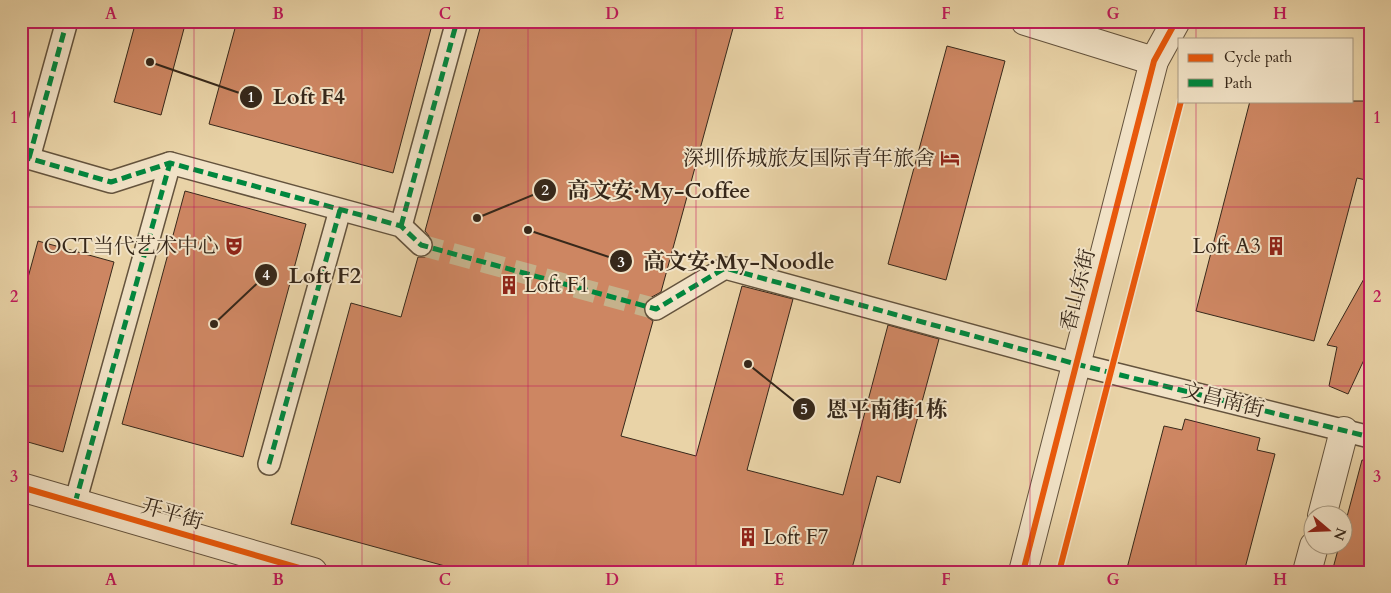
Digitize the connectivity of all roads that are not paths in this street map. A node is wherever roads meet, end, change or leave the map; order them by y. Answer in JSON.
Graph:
{"nodes":[{"id":1,"x":67,"y":21,"type":"edge"},
{"id":2,"x":457,"y":21,"type":"edge"},
{"id":3,"x":1025,"y":21,"type":"edge"},
{"id":4,"x":1176,"y":21,"type":"edge"},
{"id":5,"x":1154,"y":61,"type":"junction"},
{"id":6,"x":25,"y":157,"type":"edge"},
{"id":7,"x":170,"y":163,"type":"junction"},
{"id":8,"x":340,"y":210,"type":"junction"},
{"id":9,"x":401,"y":226,"type":"junction"},
{"id":10,"x":421,"y":246,"type":"tunnel mouth"},
{"id":11,"x":656,"y":309,"type":"dead end"},
{"id":12,"x":1076,"y":364,"type":"junction"},
{"id":13,"x":1344,"y":431,"type":"junction"},
{"id":14,"x":1370,"y":437,"type":"edge"},
{"id":15,"x":269,"y":464,"type":"dead end"},
{"id":16,"x":21,"y":487,"type":"edge"},
{"id":17,"x":75,"y":503,"type":"junction"},
{"id":18,"x":1325,"y":506,"type":"edge"},
{"id":19,"x":1311,"y":556,"type":"edge"},
{"id":20,"x":313,"y":572,"type":"edge"},
{"id":21,"x":1022,"y":572,"type":"edge"},
{"id":22,"x":1307,"y":572,"type":"edge"}],
"edges":[{"from":1,"to":6,"type":"street"},
{"from":2,"to":9,"type":"street"},
{"from":3,"to":5,"type":"street"},
{"from":4,"to":5,"type":"street","name":"香山东街"},
{"from":5,"to":12,"type":"street","name":"香山东街"},
{"from":6,"to":7,"type":"street"},
{"from":7,"to":8,"type":"street"},
{"from":7,"to":17,"type":"street"},
{"from":8,"to":9,"type":"street"},
{"from":8,"to":15,"type":"street"},
{"from":9,"to":10,"type":"street"},
{"from":11,"to":12,"type":"street","name":"文昌南街"},
{"from":12,"to":13,"type":"street","name":"文昌南街"},
{"from":12,"to":21,"type":"street","name":"香山东街"},
{"from":13,"to":14,"type":"street","name":"文昌南街"},
{"from":13,"to":18,"type":"street"},
{"from":16,"to":17,"type":"street","name":"开平街"},
{"from":17,"to":20,"type":"street","name":"开平街"},
{"from":19,"to":22,"type":"street"}]}
